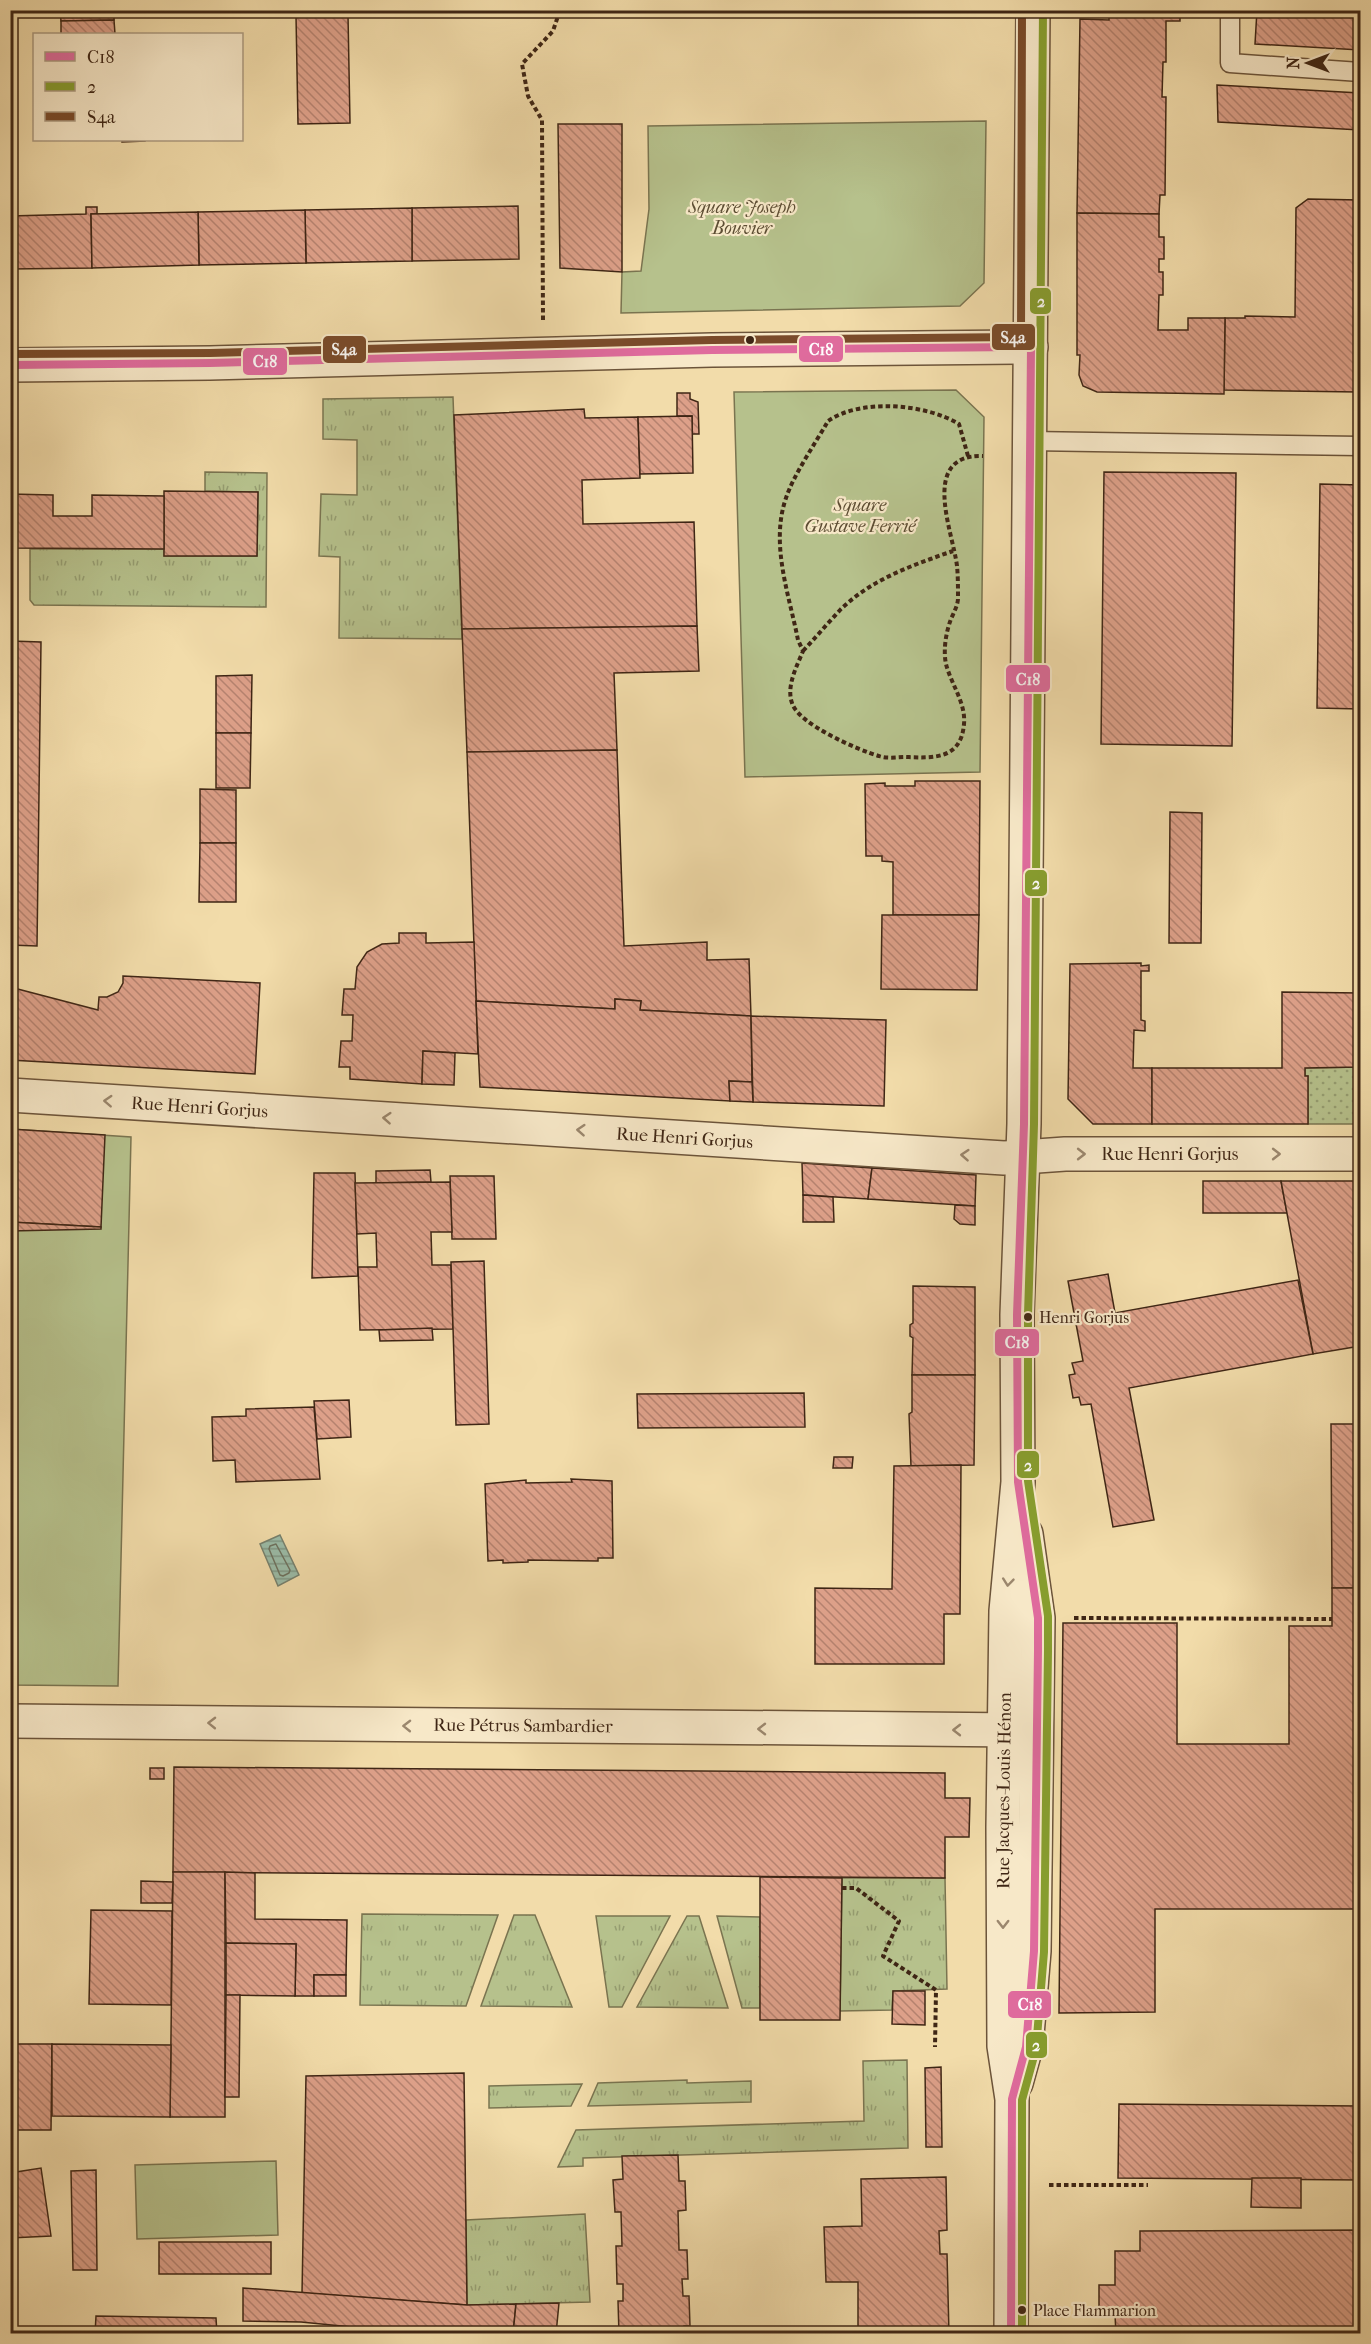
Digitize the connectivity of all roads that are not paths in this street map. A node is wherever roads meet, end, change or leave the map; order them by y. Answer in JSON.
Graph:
{"nodes":[{"id":1,"x":1033,"y":10,"type":"edge"},
{"id":2,"x":1230,"y":10,"type":"edge"},
{"id":3,"x":1360,"y":72,"type":"edge"},
{"id":4,"x":1031,"y":347,"type":"junction"},
{"id":5,"x":10,"y":365,"type":"edge"},
{"id":6,"x":1029,"y":441,"type":"junction"},
{"id":7,"x":1360,"y":446,"type":"edge"},
{"id":8,"x":10,"y":1095,"type":"edge"},
{"id":9,"x":1360,"y":1154,"type":"edge"},
{"id":10,"x":1023,"y":1157,"type":"junction"},
{"id":11,"x":10,"y":1721,"type":"edge"},
{"id":12,"x":1020,"y":1730,"type":"junction"},
{"id":13,"x":1011,"y":2334,"type":"edge"}],
"edges":[{"from":1,"to":4,"type":"street","name":"Rue Jacques-Louis Hénon"},
{"from":2,"to":3,"type":"lane"},
{"from":4,"to":5,"type":"street"},
{"from":4,"to":6,"type":"street","name":"Rue Jacques-Louis Hénon"},
{"from":6,"to":7,"type":"lane"},
{"from":6,"to":10,"type":"street","name":"Rue Jacques-Louis Hénon"},
{"from":10,"to":8,"type":"street","name":"Rue Henri Gorjus","one_way":true},
{"from":10,"to":9,"type":"street","name":"Rue Henri Gorjus","one_way":true},
{"from":10,"to":12,"type":"street","name":"Rue Jacques-Louis Hénon"},
{"from":12,"to":11,"type":"street","name":"Rue Pétrus Sambardier","one_way":true},
{"from":12,"to":13,"type":"street","name":"Rue Jacques-Louis Hénon"}]}
